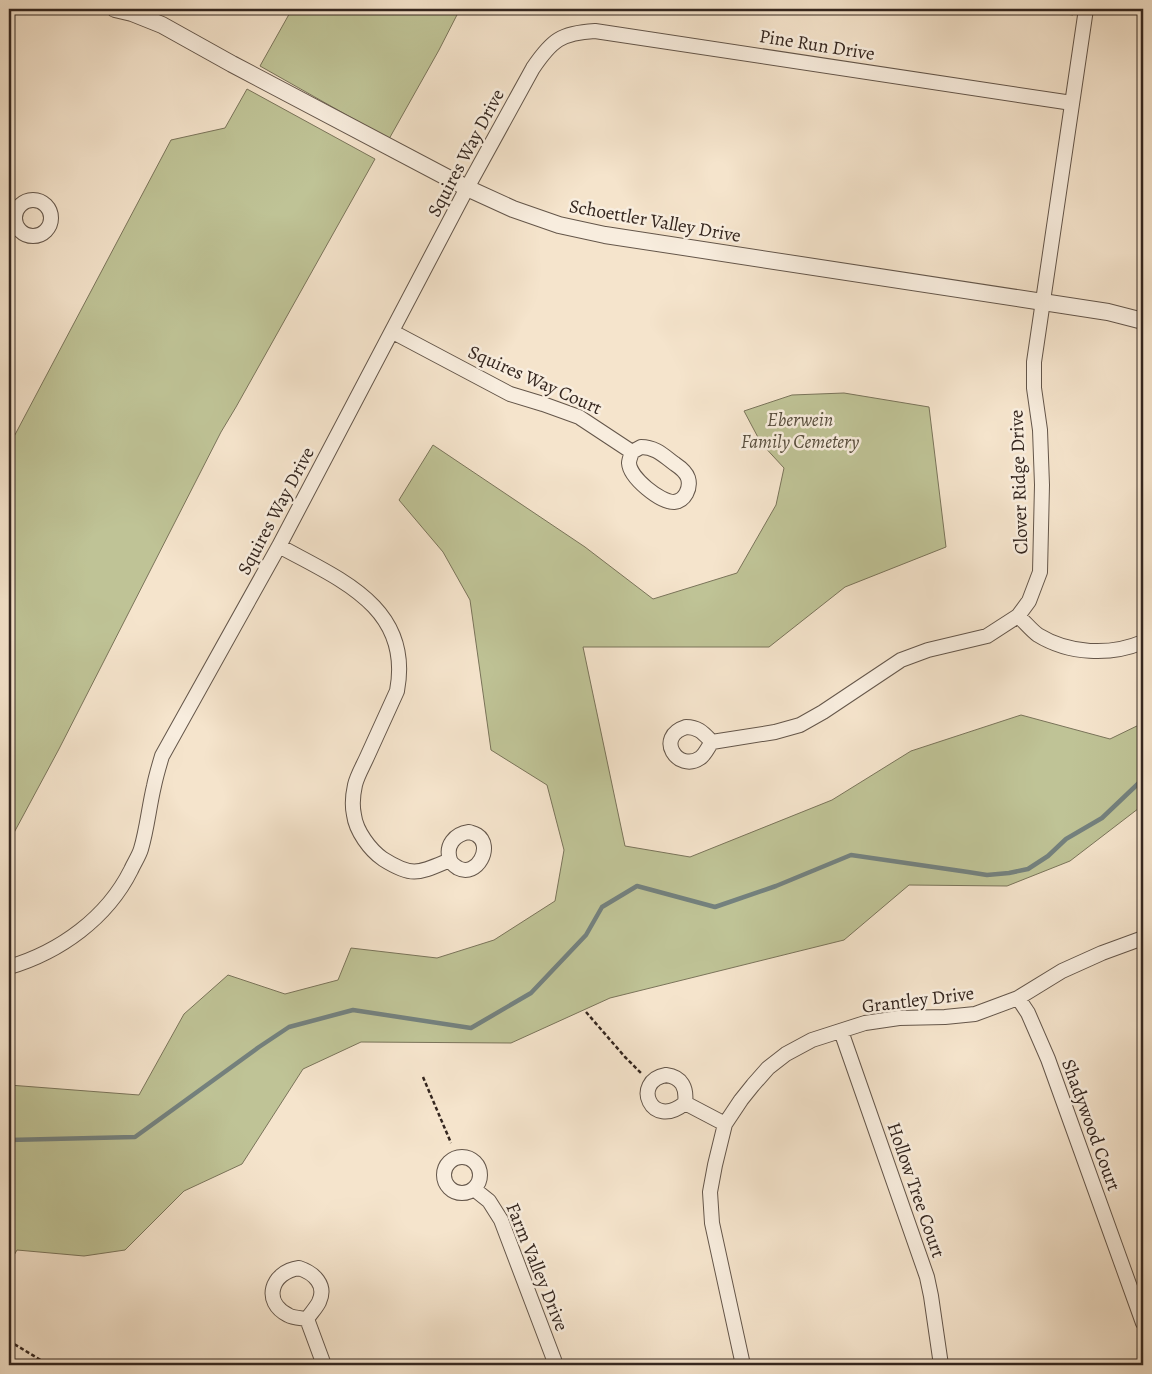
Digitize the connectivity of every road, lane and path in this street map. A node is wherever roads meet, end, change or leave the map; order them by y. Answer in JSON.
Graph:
{"nodes":[{"id":1,"x":115,"y":9,"type":"edge"},
{"id":2,"x":1086,"y":9,"type":"edge"},
{"id":3,"x":557,"y":39,"type":"joint"},
{"id":4,"x":1072,"y":103,"type":"junction"},
{"id":5,"x":467,"y":188,"type":"junction"},
{"id":6,"x":1043,"y":302,"type":"junction"},
{"id":7,"x":1143,"y":321,"type":"edge"},
{"id":8,"x":393,"y":332,"type":"junction"},
{"id":9,"x":632,"y":452,"type":"junction"},
{"id":10,"x":279,"y":546,"type":"junction"},
{"id":11,"x":1018,"y":616,"type":"junction"},
{"id":12,"x":1143,"y":642,"type":"edge"},
{"id":13,"x":712,"y":742,"type":"dead end"},
{"id":14,"x":450,"y":860,"type":"dead end"},
{"id":15,"x":1143,"y":938,"type":"edge"},
{"id":16,"x":9,"y":967,"type":"edge"},
{"id":17,"x":1018,"y":998,"type":"junction"},
{"id":18,"x":586,"y":1012,"type":"dead end"},
{"id":19,"x":841,"y":1031,"type":"junction"},
{"id":20,"x":641,"y":1073,"type":"dead end"},
{"id":21,"x":422,"y":1077,"type":"dead end"},
{"id":22,"x":685,"y":1103,"type":"dead end"},
{"id":23,"x":725,"y":1124,"type":"junction"},
{"id":24,"x":451,"y":1143,"type":"dead end"},
{"id":25,"x":474,"y":1189,"type":"dead end"},
{"id":26,"x":307,"y":1319,"type":"dead end"},
{"id":27,"x":1143,"y":1324,"type":"edge"},
{"id":28,"x":9,"y":1341,"type":"edge"},
{"id":29,"x":49,"y":1365,"type":"edge"},
{"id":30,"x":324,"y":1365,"type":"edge"},
{"id":31,"x":556,"y":1365,"type":"edge"},
{"id":32,"x":743,"y":1365,"type":"edge"},
{"id":33,"x":941,"y":1365,"type":"edge"}],
"edges":[{"from":1,"to":5,"type":"street","name":"Schoettler Valley Drive"},
{"from":2,"to":4,"type":"street","name":"Clover Ridge Drive"},
{"from":3,"to":4,"type":"street","name":"Pine Run Drive"},
{"from":3,"to":5,"type":"street","name":"Squires Way Drive"},
{"from":4,"to":6,"type":"street","name":"Clover Ridge Drive"},
{"from":5,"to":6,"type":"street","name":"Schoettler Valley Drive"},
{"from":5,"to":8,"type":"street","name":"Squires Way Drive"},
{"from":6,"to":7,"type":"street","name":"Schoettler Valley Drive"},
{"from":6,"to":11,"type":"street","name":"Clover Ridge Drive"},
{"from":8,"to":9,"type":"street","name":"Squires Way Court"},
{"from":8,"to":10,"type":"street","name":"Squires Way Drive"},
{"from":9,"to":9,"type":"street"},
{"from":10,"to":14,"type":"street"},
{"from":10,"to":16,"type":"street","name":"Squires Way Drive"},
{"from":11,"to":12,"type":"street"},
{"from":11,"to":13,"type":"street","name":"Clover Ridge Drive"},
{"from":15,"to":17,"type":"street","name":"Grantley Drive"},
{"from":17,"to":19,"type":"street","name":"Grantley Drive"},
{"from":17,"to":27,"type":"street","name":"Shadywood Court"},
{"from":18,"to":20,"type":"path"},
{"from":19,"to":23,"type":"street","name":"Grantley Drive"},
{"from":19,"to":33,"type":"street","name":"Hollow Tree Court"},
{"from":21,"to":24,"type":"path"},
{"from":22,"to":23,"type":"street"},
{"from":23,"to":32,"type":"street","name":"Grantley Drive"},
{"from":25,"to":31,"type":"street","name":"Farm Valley Drive"},
{"from":26,"to":30,"type":"street"},
{"from":28,"to":29,"type":"path"}]}
